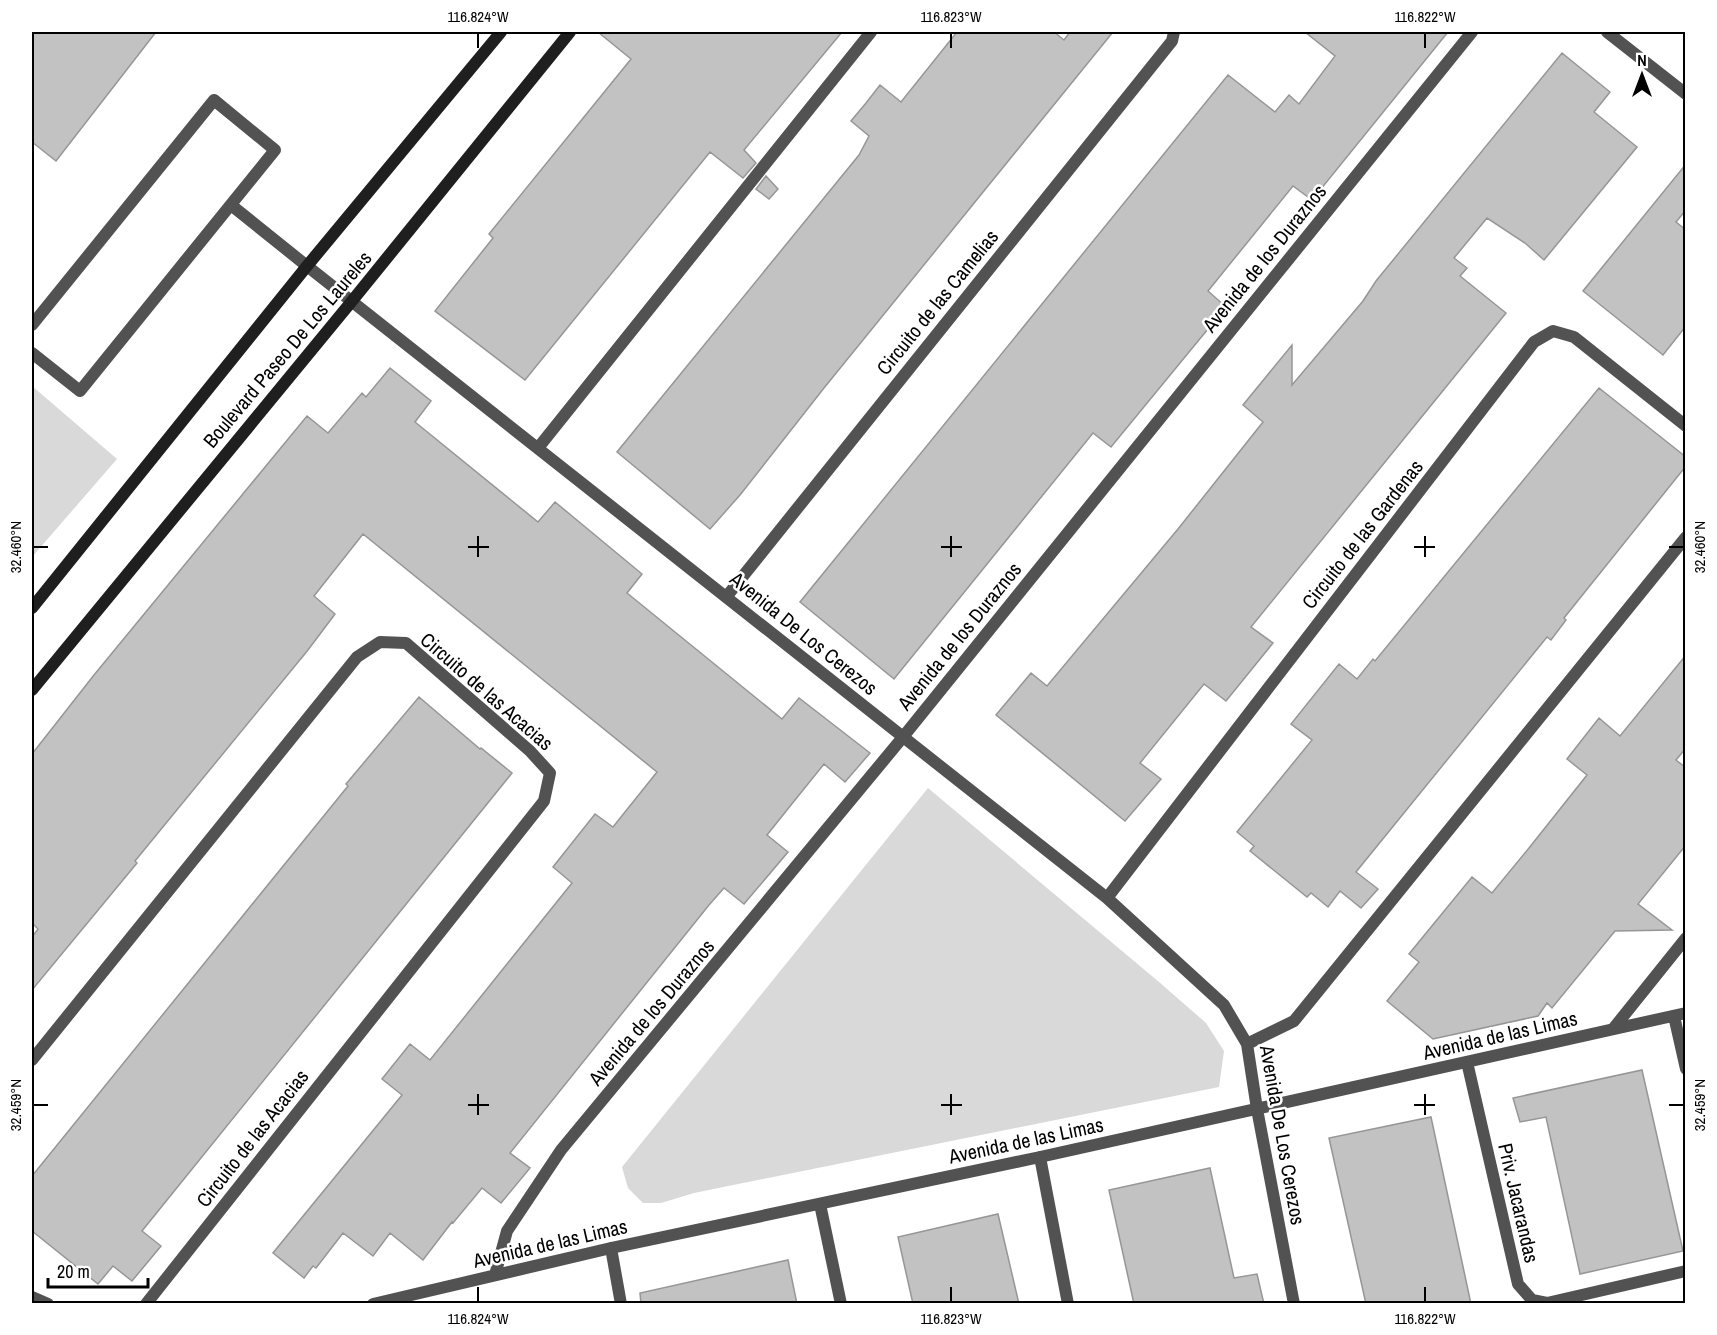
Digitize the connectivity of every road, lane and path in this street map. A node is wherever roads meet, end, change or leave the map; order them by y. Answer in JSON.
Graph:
{"nodes":[{"id":1,"x":501,"y":32,"type":"edge"},
{"id":2,"x":570,"y":32,"type":"edge"},
{"id":3,"x":871,"y":32,"type":"edge"},
{"id":4,"x":1174,"y":32,"type":"edge"},
{"id":5,"x":1472,"y":32,"type":"edge"},
{"id":6,"x":1607,"y":32,"type":"edge"},
{"id":7,"x":1686,"y":94,"type":"edge"},
{"id":8,"x":231,"y":205,"type":"junction"},
{"id":9,"x":307,"y":266,"type":"junction"},
{"id":10,"x":352,"y":302,"type":"junction"},
{"id":11,"x":32,"y":325,"type":"edge"},
{"id":12,"x":32,"y":353,"type":"edge"},
{"id":13,"x":1686,"y":426,"type":"edge"},
{"id":14,"x":538,"y":448,"type":"junction"},
{"id":15,"x":1686,"y":537,"type":"edge"},
{"id":16,"x":727,"y":596,"type":"junction"},
{"id":17,"x":32,"y":608,"type":"edge"},
{"id":18,"x":32,"y":690,"type":"edge"},
{"id":19,"x":903,"y":737,"type":"junction"},
{"id":20,"x":1107,"y":898,"type":"junction"},
{"id":21,"x":1686,"y":938,"type":"edge"},
{"id":22,"x":1680,"y":1014,"type":"edge"},
{"id":23,"x":1613,"y":1029,"type":"junction"},
{"id":24,"x":1247,"y":1044,"type":"junction"},
{"id":25,"x":32,"y":1060,"type":"edge"},
{"id":26,"x":1467,"y":1062,"type":"junction"},
{"id":27,"x":1686,"y":1069,"type":"edge"},
{"id":28,"x":1257,"y":1109,"type":"junction"},
{"id":29,"x":1041,"y":1157,"type":"junction"},
{"id":30,"x":820,"y":1204,"type":"junction"},
{"id":31,"x":611,"y":1248,"type":"junction"},
{"id":32,"x":1686,"y":1271,"type":"edge"},
{"id":33,"x":495,"y":1275,"type":"junction"},
{"id":34,"x":32,"y":1297,"type":"edge"},
{"id":35,"x":407,"y":1300,"type":"edge"},
{"id":36,"x":48,"y":1304,"type":"edge"},
{"id":37,"x":146,"y":1304,"type":"edge"},
{"id":38,"x":374,"y":1304,"type":"edge"},
{"id":39,"x":621,"y":1304,"type":"edge"},
{"id":40,"x":841,"y":1304,"type":"edge"},
{"id":41,"x":1068,"y":1304,"type":"edge"},
{"id":42,"x":1294,"y":1304,"type":"edge"}],
"edges":[{"from":1,"to":9,"type":"street","name":"Boulevard Paseo De Los Laureles"},
{"from":2,"to":10,"type":"street","name":"Boulevard Paseo De Los Laureles"},
{"from":3,"to":14,"type":"street"},
{"from":4,"to":16,"type":"street","name":"Circuito de las Camelias"},
{"from":5,"to":19,"type":"street","name":"Avenida de los Duraznos"},
{"from":6,"to":7,"type":"street"},
{"from":8,"to":9,"type":"street","name":"Avenida De Los Cerezos"},
{"from":8,"to":11,"type":"street"},
{"from":8,"to":12,"type":"street"},
{"from":9,"to":10,"type":"street","name":"Avenida De Los Cerezos"},
{"from":9,"to":17,"type":"street","name":"Boulevard Paseo De Los Laureles"},
{"from":10,"to":14,"type":"street","name":"Avenida De Los Cerezos"},
{"from":10,"to":18,"type":"street","name":"Boulevard Paseo De Los Laureles"},
{"from":13,"to":20,"type":"street","name":"Circuito de las Gardenas"},
{"from":14,"to":16,"type":"street","name":"Avenida De Los Cerezos"},
{"from":15,"to":24,"type":"street"},
{"from":16,"to":19,"type":"street","name":"Avenida De Los Cerezos"},
{"from":19,"to":20,"type":"street","name":"Avenida De Los Cerezos"},
{"from":19,"to":33,"type":"street","name":"Avenida de los Duraznos"},
{"from":20,"to":24,"type":"street","name":"Avenida De Los Cerezos"},
{"from":21,"to":23,"type":"street"},
{"from":22,"to":23,"type":"street","name":"Avenida de las Limas"},
{"from":22,"to":27,"type":"street"},
{"from":23,"to":26,"type":"street","name":"Avenida de las Limas"},
{"from":24,"to":28,"type":"street","name":"Avenida De Los Cerezos"},
{"from":25,"to":37,"type":"street","name":"Circuito de las Acacias"},
{"from":26,"to":28,"type":"street","name":"Avenida de las Limas"},
{"from":26,"to":32,"type":"street","name":"Priv. Jacarandas"},
{"from":28,"to":29,"type":"street","name":"Avenida de las Limas"},
{"from":28,"to":42,"type":"street","name":"Avenida De Los Cerezos"},
{"from":29,"to":30,"type":"street","name":"Avenida de las Limas"},
{"from":29,"to":41,"type":"street"},
{"from":30,"to":31,"type":"street","name":"Avenida de las Limas"},
{"from":30,"to":40,"type":"street"},
{"from":31,"to":33,"type":"street","name":"Avenida de las Limas"},
{"from":31,"to":39,"type":"street"},
{"from":33,"to":35,"type":"street","name":"Avenida de las Limas"},
{"from":34,"to":36,"type":"street"},
{"from":35,"to":38,"type":"street","name":"Avenida de las Limas"}]}
